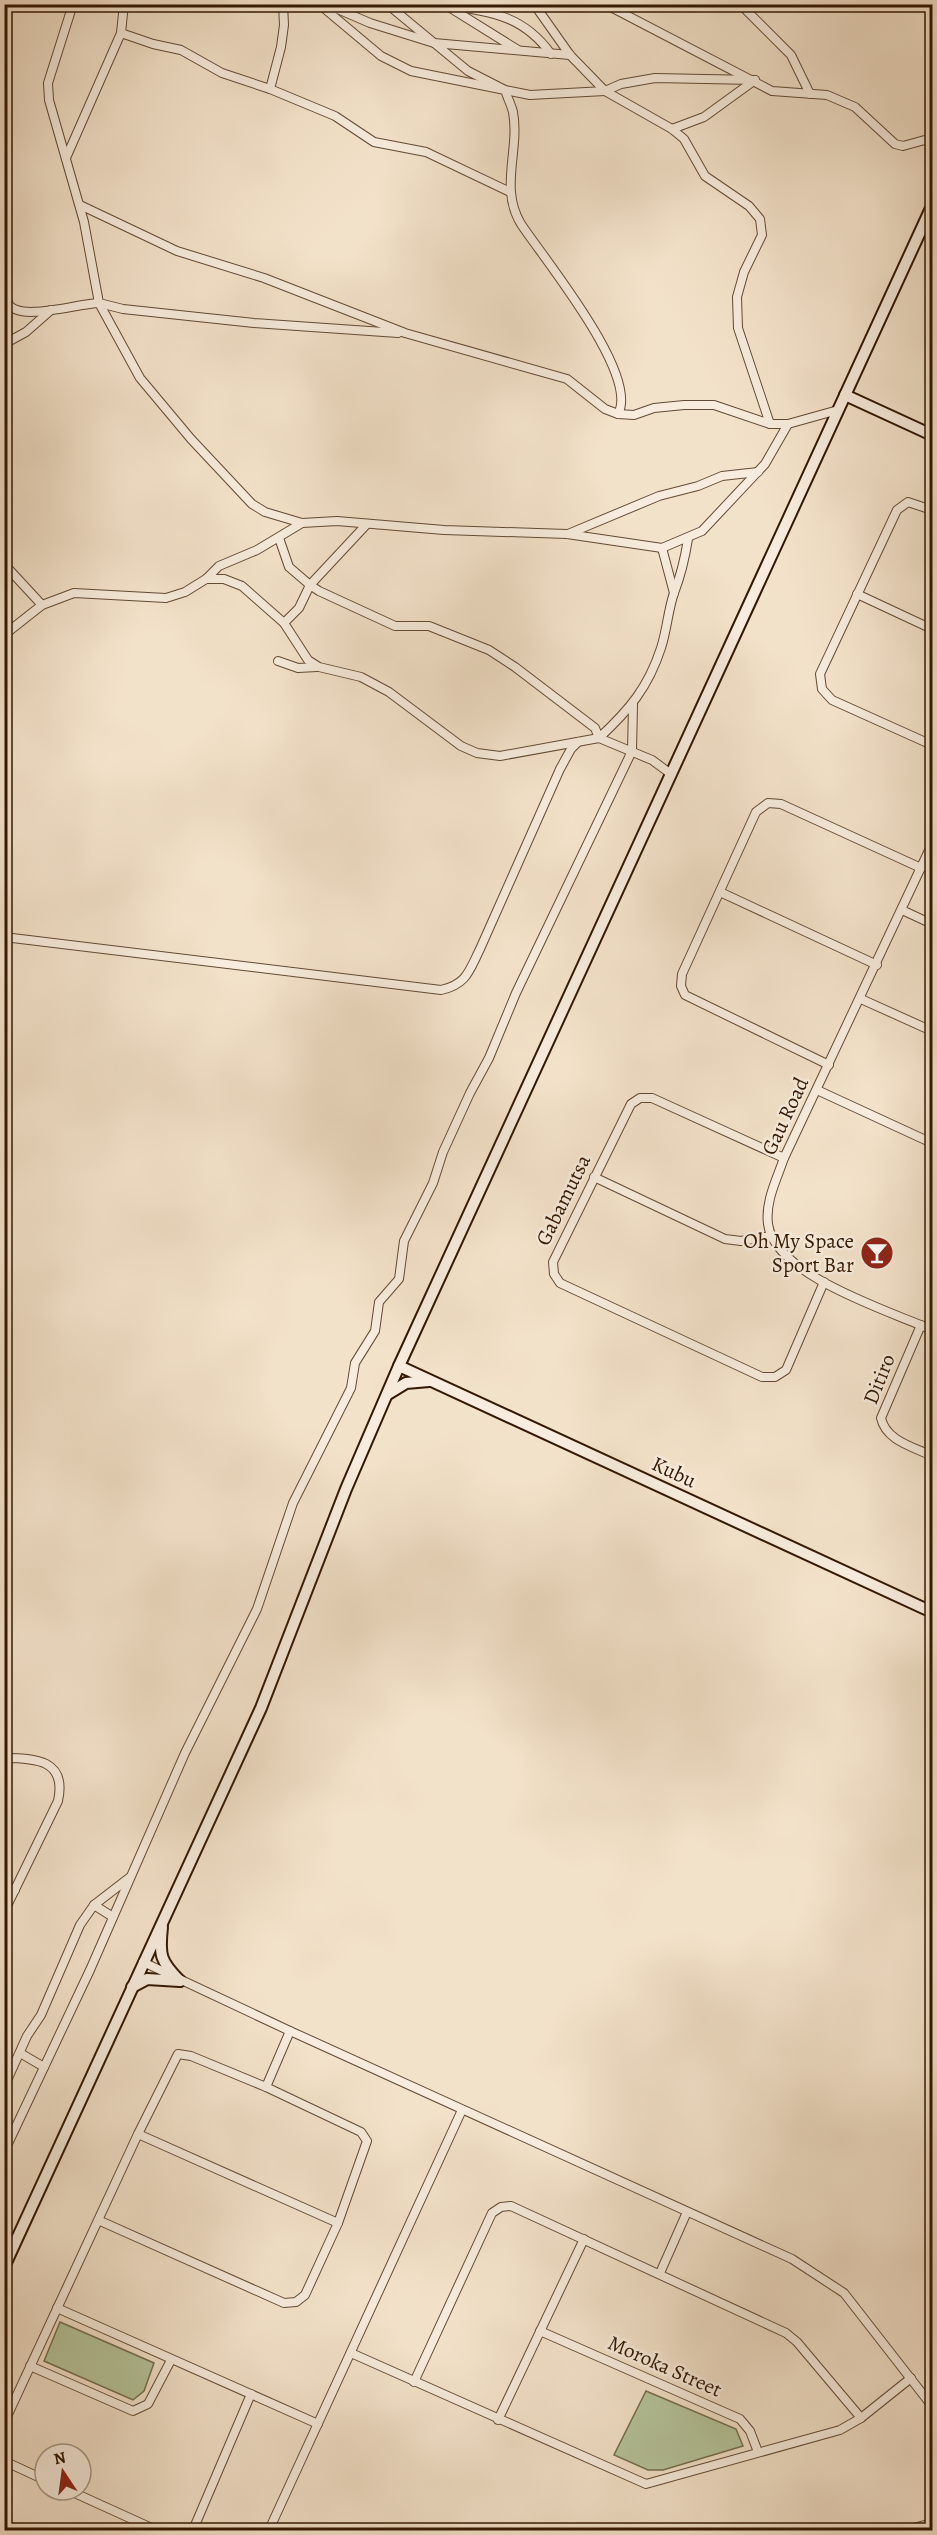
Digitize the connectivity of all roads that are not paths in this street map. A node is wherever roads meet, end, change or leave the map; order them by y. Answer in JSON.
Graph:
{"nodes":[{"id":1,"x":73,"y":4,"type":"edge"},
{"id":2,"x":124,"y":4,"type":"edge"},
{"id":3,"x":319,"y":4,"type":"edge"},
{"id":4,"x":326,"y":4,"type":"edge"},
{"id":5,"x":387,"y":4,"type":"edge"},
{"id":6,"x":534,"y":4,"type":"edge"},
{"id":7,"x":605,"y":4,"type":"edge"},
{"id":8,"x":740,"y":4,"type":"edge"},
{"id":9,"x":445,"y":5,"type":"edge"},
{"id":10,"x":280,"y":7,"type":"edge"},
{"id":11,"x":121,"y":33,"type":"junction"},
{"id":12,"x":434,"y":43,"type":"junction"},
{"id":13,"x":522,"y":52,"type":"junction"},
{"id":14,"x":551,"y":54,"type":"junction"},
{"id":15,"x":570,"y":55,"type":"junction"},
{"id":16,"x":755,"y":80,"type":"junction"},
{"id":17,"x":270,"y":89,"type":"junction"},
{"id":18,"x":505,"y":90,"type":"junction"},
{"id":19,"x":605,"y":91,"type":"junction"},
{"id":20,"x":810,"y":94,"type":"junction"},
{"id":21,"x":672,"y":129,"type":"junction"},
{"id":22,"x":933,"y":138,"type":"edge"},
{"id":23,"x":66,"y":158,"type":"junction"},
{"id":24,"x":510,"y":192,"type":"junction"},
{"id":25,"x":80,"y":205,"type":"junction"},
{"id":26,"x":933,"y":206,"type":"edge"},
{"id":27,"x":4,"y":289,"type":"edge"},
{"id":28,"x":99,"y":303,"type":"junction"},
{"id":29,"x":51,"y":310,"type":"junction"},
{"id":30,"x":405,"y":333,"type":"junction"},
{"id":31,"x":4,"y":344,"type":"edge"},
{"id":32,"x":845,"y":395,"type":"junction"},
{"id":33,"x":838,"y":410,"type":"junction"},
{"id":34,"x":618,"y":414,"type":"junction"},
{"id":35,"x":788,"y":423,"type":"junction"},
{"id":36,"x":770,"y":424,"type":"junction"},
{"id":37,"x":933,"y":435,"type":"edge"},
{"id":38,"x":759,"y":472,"type":"junction"},
{"id":39,"x":933,"y":510,"type":"edge"},
{"id":40,"x":302,"y":523,"type":"junction"},
{"id":41,"x":366,"y":525,"type":"junction"},
{"id":42,"x":567,"y":534,"type":"junction"},
{"id":43,"x":279,"y":538,"type":"junction"},
{"id":44,"x":688,"y":539,"type":"junction"},
{"id":45,"x":662,"y":548,"type":"junction"},
{"id":46,"x":4,"y":564,"type":"edge"},
{"id":47,"x":206,"y":579,"type":"junction"},
{"id":48,"x":310,"y":585,"type":"junction"},
{"id":49,"x":674,"y":593,"type":"junction"},
{"id":50,"x":856,"y":594,"type":"junction"},
{"id":51,"x":42,"y":605,"type":"junction"},
{"id":52,"x":284,"y":622,"type":"junction"},
{"id":53,"x":933,"y":629,"type":"edge"},
{"id":54,"x":4,"y":635,"type":"edge"},
{"id":55,"x":278,"y":661,"type":"dead end"},
{"id":56,"x":319,"y":667,"type":"junction"},
{"id":57,"x":633,"y":705,"type":"junction"},
{"id":58,"x":599,"y":738,"type":"junction"},
{"id":59,"x":579,"y":740,"type":"junction"},
{"id":60,"x":933,"y":745,"type":"edge"},
{"id":61,"x":632,"y":751,"type":"junction"},
{"id":62,"x":671,"y":774,"type":"junction"},
{"id":63,"x":933,"y":844,"type":"edge"},
{"id":64,"x":921,"y":868,"type":"junction"},
{"id":65,"x":720,"y":892,"type":"junction"},
{"id":66,"x":902,"y":910,"type":"junction"},
{"id":67,"x":933,"y":924,"type":"edge"},
{"id":68,"x":4,"y":937,"type":"edge"},
{"id":69,"x":877,"y":965,"type":"junction"},
{"id":70,"x":861,"y":999,"type":"junction"},
{"id":71,"x":933,"y":1031,"type":"edge"},
{"id":72,"x":829,"y":1065,"type":"junction"},
{"id":73,"x":817,"y":1090,"type":"junction"},
{"id":74,"x":933,"y":1143,"type":"edge"},
{"id":75,"x":784,"y":1158,"type":"junction"},
{"id":76,"x":594,"y":1177,"type":"junction"},
{"id":77,"x":771,"y":1236,"type":"junction"},
{"id":78,"x":824,"y":1282,"type":"junction"},
{"id":79,"x":921,"y":1325,"type":"junction"},
{"id":80,"x":933,"y":1330,"type":"edge"},
{"id":81,"x":399,"y":1366,"type":"junction"},
{"id":82,"x":432,"y":1381,"type":"junction"},
{"id":83,"x":386,"y":1398,"type":"junction"},
{"id":84,"x":933,"y":1456,"type":"edge"},
{"id":85,"x":933,"y":1612,"type":"edge"},
{"id":86,"x":4,"y":1758,"type":"edge"},
{"id":87,"x":130,"y":1877,"type":"junction"},
{"id":88,"x":4,"y":1888,"type":"edge"},
{"id":89,"x":15,"y":1890,"type":"junction"},
{"id":90,"x":94,"y":1905,"type":"junction"},
{"id":91,"x":4,"y":1912,"type":"edge"},
{"id":92,"x":113,"y":1917,"type":"junction"},
{"id":93,"x":164,"y":1918,"type":"junction"},
{"id":94,"x":143,"y":1962,"type":"junction"},
{"id":95,"x":180,"y":1981,"type":"junction"},
{"id":96,"x":132,"y":1988,"type":"junction"},
{"id":97,"x":290,"y":2031,"type":"junction"},
{"id":98,"x":20,"y":2053,"type":"junction"},
{"id":99,"x":44,"y":2067,"type":"junction"},
{"id":100,"x":4,"y":2087,"type":"edge"},
{"id":101,"x":266,"y":2087,"type":"junction"},
{"id":102,"x":462,"y":2110,"type":"junction"},
{"id":103,"x":138,"y":2134,"type":"junction"},
{"id":104,"x":4,"y":2152,"type":"edge"},
{"id":105,"x":687,"y":2211,"type":"junction"},
{"id":106,"x":98,"y":2220,"type":"junction"},
{"id":107,"x":338,"y":2223,"type":"junction"},
{"id":108,"x":584,"y":2239,"type":"junction"},
{"id":109,"x":4,"y":2266,"type":"edge"},
{"id":110,"x":660,"y":2272,"type":"junction"},
{"id":111,"x":57,"y":2308,"type":"junction"},
{"id":112,"x":540,"y":2331,"type":"junction"},
{"id":113,"x":351,"y":2353,"type":"junction"},
{"id":114,"x":171,"y":2360,"type":"junction"},
{"id":115,"x":30,"y":2366,"type":"junction"},
{"id":116,"x":911,"y":2378,"type":"junction"},
{"id":117,"x":414,"y":2382,"type":"junction"},
{"id":118,"x":250,"y":2394,"type":"junction"},
{"id":119,"x":933,"y":2406,"type":"edge"},
{"id":120,"x":861,"y":2418,"type":"junction"},
{"id":121,"x":498,"y":2420,"type":"junction"},
{"id":122,"x":4,"y":2423,"type":"edge"},
{"id":123,"x":318,"y":2424,"type":"junction"},
{"id":124,"x":758,"y":2452,"type":"junction"},
{"id":125,"x":4,"y":2461,"type":"edge"},
{"id":126,"x":33,"y":2474,"type":"edge"},
{"id":127,"x":93,"y":2501,"type":"edge"},
{"id":128,"x":933,"y":2523,"type":"edge"},
{"id":129,"x":922,"y":2528,"type":"edge"},
{"id":130,"x":156,"y":2530,"type":"edge"},
{"id":131,"x":193,"y":2530,"type":"edge"},
{"id":132,"x":269,"y":2530,"type":"edge"},
{"id":133,"x":906,"y":2530,"type":"edge"}],
"edges":[{"from":1,"to":23,"type":"street"},
{"from":2,"to":11,"type":"street"},
{"from":3,"to":18,"type":"street"},
{"from":4,"to":12,"type":"street"},
{"from":5,"to":12,"type":"street"},
{"from":6,"to":15,"type":"street"},
{"from":7,"to":16,"type":"street"},
{"from":8,"to":20,"type":"street"},
{"from":9,"to":13,"type":"street"},
{"from":9,"to":14,"type":"street"},
{"from":10,"to":17,"type":"street"},
{"from":11,"to":17,"type":"street"},
{"from":11,"to":23,"type":"street"},
{"from":12,"to":13,"type":"street"},
{"from":12,"to":18,"type":"street"},
{"from":13,"to":14,"type":"street"},
{"from":14,"to":15,"type":"street"},
{"from":15,"to":19,"type":"street"},
{"from":16,"to":19,"type":"street"},
{"from":16,"to":20,"type":"street"},
{"from":16,"to":21,"type":"street"},
{"from":17,"to":24,"type":"street"},
{"from":18,"to":19,"type":"street"},
{"from":18,"to":24,"type":"street"},
{"from":19,"to":21,"type":"street"},
{"from":20,"to":22,"type":"street"},
{"from":21,"to":36,"type":"street"},
{"from":23,"to":25,"type":"street"},
{"from":24,"to":34,"type":"street"},
{"from":25,"to":28,"type":"street"},
{"from":25,"to":30,"type":"street"},
{"from":26,"to":32,"type":"main road"},
{"from":27,"to":29,"type":"street"},
{"from":28,"to":29,"type":"street"},
{"from":28,"to":30,"type":"street"},
{"from":28,"to":40,"type":"street"},
{"from":29,"to":31,"type":"street"},
{"from":30,"to":34,"type":"street"},
{"from":32,"to":33,"type":"main road"},
{"from":32,"to":37,"type":"main road"},
{"from":33,"to":35,"type":"street"},
{"from":33,"to":62,"type":"main road"},
{"from":34,"to":36,"type":"street"},
{"from":35,"to":36,"type":"street"},
{"from":35,"to":38,"type":"street"},
{"from":38,"to":42,"type":"street"},
{"from":38,"to":44,"type":"street"},
{"from":39,"to":50,"type":"street"},
{"from":40,"to":41,"type":"street"},
{"from":40,"to":43,"type":"street"},
{"from":41,"to":42,"type":"street"},
{"from":41,"to":48,"type":"street"},
{"from":42,"to":45,"type":"street"},
{"from":43,"to":47,"type":"street"},
{"from":43,"to":48,"type":"street"},
{"from":44,"to":45,"type":"street"},
{"from":44,"to":49,"type":"street"},
{"from":45,"to":49,"type":"street"},
{"from":46,"to":51,"type":"street"},
{"from":47,"to":51,"type":"street"},
{"from":47,"to":52,"type":"street"},
{"from":48,"to":52,"type":"street"},
{"from":48,"to":58,"type":"street"},
{"from":49,"to":57,"type":"street"},
{"from":50,"to":53,"type":"street"},
{"from":50,"to":60,"type":"street"},
{"from":51,"to":54,"type":"street"},
{"from":52,"to":56,"type":"street"},
{"from":55,"to":56,"type":"street"},
{"from":56,"to":59,"type":"street"},
{"from":57,"to":58,"type":"street"},
{"from":57,"to":61,"type":"street"},
{"from":58,"to":59,"type":"street"},
{"from":58,"to":61,"type":"street"},
{"from":59,"to":68,"type":"street"},
{"from":61,"to":62,"type":"street"},
{"from":61,"to":87,"type":"street"},
{"from":62,"to":81,"type":"main road"},
{"from":63,"to":64,"type":"street","name":"Gau Road"},
{"from":64,"to":65,"type":"street"},
{"from":64,"to":66,"type":"street","name":"Gau Road"},
{"from":65,"to":69,"type":"street"},
{"from":65,"to":72,"type":"street"},
{"from":66,"to":67,"type":"street"},
{"from":66,"to":69,"type":"street","name":"Gau Road"},
{"from":69,"to":70,"type":"street","name":"Gau Road"},
{"from":70,"to":71,"type":"street"},
{"from":70,"to":72,"type":"street","name":"Gau Road"},
{"from":72,"to":73,"type":"street","name":"Gau Road"},
{"from":73,"to":74,"type":"street"},
{"from":73,"to":75,"type":"street","name":"Gau Road"},
{"from":75,"to":76,"type":"street","name":"Gabamutsa"},
{"from":75,"to":77,"type":"street","name":"Gau Road"},
{"from":76,"to":77,"type":"street"},
{"from":76,"to":78,"type":"street","name":"Gabamutsa"},
{"from":77,"to":78,"type":"street"},
{"from":78,"to":79,"type":"street"},
{"from":79,"to":80,"type":"street"},
{"from":79,"to":84,"type":"street","name":"Ditiro"},
{"from":81,"to":82,"type":"main road","name":"Kubu"},
{"from":81,"to":83,"type":"main road"},
{"from":82,"to":83,"type":"main road"},
{"from":82,"to":85,"type":"main road","name":"Kubu"},
{"from":83,"to":93,"type":"main road"},
{"from":86,"to":89,"type":"street"},
{"from":87,"to":90,"type":"street"},
{"from":87,"to":92,"type":"street"},
{"from":88,"to":89,"type":"street"},
{"from":89,"to":91,"type":"street"},
{"from":90,"to":92,"type":"street"},
{"from":90,"to":98,"type":"street"},
{"from":92,"to":99,"type":"street"},
{"from":93,"to":94,"type":"main road"},
{"from":93,"to":95,"type":"main road"},
{"from":94,"to":95,"type":"street"},
{"from":94,"to":96,"type":"main road"},
{"from":95,"to":96,"type":"main road"},
{"from":95,"to":97,"type":"street"},
{"from":96,"to":109,"type":"main road"},
{"from":97,"to":101,"type":"street"},
{"from":97,"to":102,"type":"street"},
{"from":98,"to":99,"type":"street"},
{"from":98,"to":100,"type":"street"},
{"from":99,"to":104,"type":"street"},
{"from":101,"to":103,"type":"street"},
{"from":101,"to":107,"type":"street"},
{"from":102,"to":105,"type":"street"},
{"from":102,"to":113,"type":"street"},
{"from":103,"to":106,"type":"street"},
{"from":103,"to":107,"type":"street"},
{"from":105,"to":110,"type":"street"},
{"from":105,"to":116,"type":"street"},
{"from":106,"to":107,"type":"street"},
{"from":106,"to":111,"type":"street"},
{"from":108,"to":110,"type":"street"},
{"from":108,"to":112,"type":"street"},
{"from":108,"to":117,"type":"street"},
{"from":110,"to":120,"type":"street"},
{"from":111,"to":114,"type":"street"},
{"from":111,"to":115,"type":"street"},
{"from":112,"to":121,"type":"street"},
{"from":112,"to":124,"type":"street","name":"Moroka Street"},
{"from":113,"to":117,"type":"street"},
{"from":113,"to":123,"type":"street"},
{"from":114,"to":115,"type":"street"},
{"from":114,"to":118,"type":"street"},
{"from":115,"to":122,"type":"street"},
{"from":116,"to":119,"type":"street"},
{"from":116,"to":120,"type":"street"},
{"from":117,"to":121,"type":"street"},
{"from":118,"to":123,"type":"street"},
{"from":118,"to":131,"type":"street"},
{"from":120,"to":124,"type":"street"},
{"from":121,"to":124,"type":"street"},
{"from":123,"to":132,"type":"street"},
{"from":125,"to":126,"type":"street"},
{"from":127,"to":130,"type":"street"},
{"from":128,"to":129,"type":"street"},
{"from":129,"to":133,"type":"street"}]}
